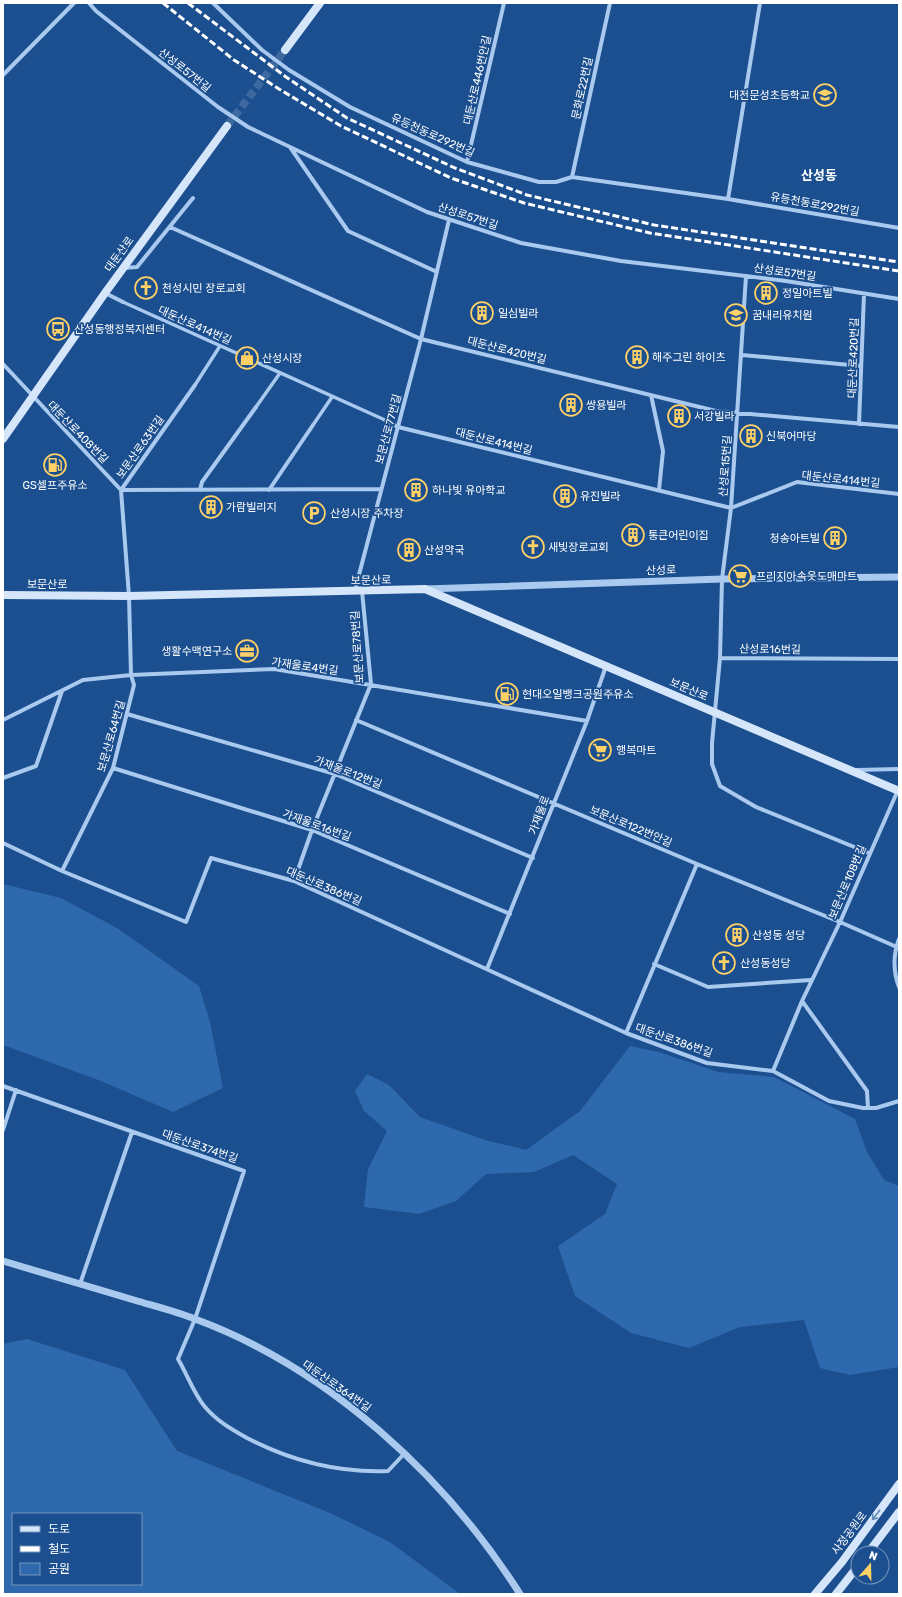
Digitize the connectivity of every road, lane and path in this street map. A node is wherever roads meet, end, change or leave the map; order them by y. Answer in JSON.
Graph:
{"nodes":[{"id":1,"x":74,"y":3,"type":"edge"},
{"id":2,"x":89,"y":3,"type":"edge"},
{"id":3,"x":213,"y":3,"type":"edge"},
{"id":4,"x":320,"y":3,"type":"edge"},
{"id":5,"x":504,"y":3,"type":"edge"},
{"id":6,"x":610,"y":3,"type":"edge"},
{"id":7,"x":760,"y":3,"type":"edge"},
{"id":8,"x":285,"y":50,"type":"tunnel mouth"},
{"id":9,"x":3,"y":75,"type":"edge"},
{"id":10,"x":227,"y":126,"type":"tunnel mouth"},
{"id":11,"x":290,"y":147,"type":"junction"},
{"id":12,"x":467,"y":162,"type":"junction"},
{"id":13,"x":572,"y":177,"type":"junction"},
{"id":14,"x":193,"y":198,"type":"dead end"},
{"id":15,"x":728,"y":199,"type":"junction"},
{"id":16,"x":449,"y":220,"type":"junction"},
{"id":17,"x":170,"y":227,"type":"junction"},
{"id":18,"x":899,"y":228,"type":"edge"},
{"id":19,"x":123,"y":268,"type":"junction"},
{"id":20,"x":437,"y":272,"type":"junction"},
{"id":21,"x":746,"y":276,"type":"junction"},
{"id":22,"x":105,"y":293,"type":"junction"},
{"id":23,"x":864,"y":294,"type":"junction"},
{"id":24,"x":899,"y":299,"type":"edge"},
{"id":25,"x":123,"y":302,"type":"joint"},
{"id":26,"x":421,"y":339,"type":"junction"},
{"id":27,"x":220,"y":346,"type":"junction"},
{"id":28,"x":742,"y":355,"type":"junction"},
{"id":29,"x":3,"y":364,"type":"edge"},
{"id":30,"x":861,"y":366,"type":"junction"},
{"id":31,"x":280,"y":373,"type":"junction"},
{"id":32,"x":195,"y":384,"type":"joint"},
{"id":33,"x":651,"y":395,"type":"junction"},
{"id":34,"x":332,"y":397,"type":"junction"},
{"id":35,"x":32,"y":398,"type":"junction"},
{"id":36,"x":256,"y":407,"type":"joint"},
{"id":37,"x":738,"y":414,"type":"junction"},
{"id":38,"x":385,"y":420,"type":"joint"},
{"id":39,"x":859,"y":424,"type":"junction"},
{"id":40,"x":312,"y":425,"type":"joint"},
{"id":41,"x":398,"y":427,"type":"junction"},
{"id":42,"x":899,"y":427,"type":"edge"},
{"id":43,"x":3,"y":439,"type":"edge"},
{"id":44,"x":381,"y":489,"type":"junction"},
{"id":45,"x":121,"y":490,"type":"junction"},
{"id":46,"x":200,"y":490,"type":"junction"},
{"id":47,"x":269,"y":490,"type":"junction"},
{"id":48,"x":659,"y":490,"type":"junction"},
{"id":49,"x":899,"y":494,"type":"edge"},
{"id":50,"x":731,"y":508,"type":"junction"},
{"id":51,"x":899,"y":576,"type":"edge"},
{"id":52,"x":722,"y":579,"type":"junction"},
{"id":53,"x":425,"y":589,"type":"junction"},
{"id":54,"x":359,"y":591,"type":"junction"},
{"id":55,"x":3,"y":595,"type":"edge"},
{"id":56,"x":129,"y":596,"type":"junction"},
{"id":57,"x":720,"y":658,"type":"junction"},
{"id":58,"x":899,"y":659,"type":"edge"},
{"id":59,"x":606,"y":666,"type":"junction"},
{"id":60,"x":131,"y":675,"type":"junction"},
{"id":61,"x":371,"y":684,"type":"junction"},
{"id":62,"x":62,"y":692,"type":"junction"},
{"id":63,"x":714,"y":712,"type":"junction"},
{"id":64,"x":127,"y":714,"type":"junction"},
{"id":65,"x":3,"y":720,"type":"edge"},
{"id":66,"x":356,"y":720,"type":"junction"},
{"id":67,"x":587,"y":721,"type":"junction"},
{"id":68,"x":113,"y":768,"type":"junction"},
{"id":69,"x":899,"y":769,"type":"edge"},
{"id":70,"x":852,"y":771,"type":"junction"},
{"id":71,"x":335,"y":774,"type":"junction"},
{"id":72,"x":3,"y":778,"type":"edge"},
{"id":73,"x":898,"y":790,"type":"edge"},
{"id":74,"x":553,"y":803,"type":"junction"},
{"id":75,"x":312,"y":830,"type":"junction"},
{"id":76,"x":3,"y":843,"type":"edge"},
{"id":77,"x":869,"y":853,"type":"junction"},
{"id":78,"x":533,"y":858,"type":"junction"},
{"id":79,"x":697,"y":864,"type":"junction"},
{"id":80,"x":62,"y":871,"type":"junction"},
{"id":81,"x":294,"y":881,"type":"junction"},
{"id":82,"x":510,"y":914,"type":"junction"},
{"id":83,"x":840,"y":922,"type":"junction"},
{"id":84,"x":899,"y":939,"type":"edge"},
{"id":85,"x":897,"y":947,"type":"edge"},
{"id":86,"x":654,"y":964,"type":"junction"},
{"id":87,"x":487,"y":969,"type":"junction"},
{"id":88,"x":811,"y":980,"type":"junction"},
{"id":89,"x":899,"y":987,"type":"edge"},
{"id":90,"x":802,"y":1001,"type":"junction"},
{"id":91,"x":626,"y":1033,"type":"junction"},
{"id":92,"x":773,"y":1071,"type":"junction"},
{"id":93,"x":3,"y":1086,"type":"edge"},
{"id":94,"x":16,"y":1090,"type":"junction"},
{"id":95,"x":899,"y":1101,"type":"edge"},
{"id":96,"x":868,"y":1108,"type":"junction"},
{"id":97,"x":3,"y":1130,"type":"edge"},
{"id":98,"x":132,"y":1132,"type":"junction"},
{"id":99,"x":3,"y":1261,"type":"edge"},
{"id":100,"x":80,"y":1284,"type":"junction"},
{"id":101,"x":195,"y":1319,"type":"junction"},
{"id":102,"x":404,"y":1454,"type":"junction"},
{"id":103,"x":899,"y":1484,"type":"edge"},
{"id":104,"x":899,"y":1512,"type":"edge"},
{"id":105,"x":874,"y":1545,"type":"edge"},
{"id":106,"x":850,"y":1576,"type":"edge"},
{"id":107,"x":520,"y":1594,"type":"edge"},
{"id":108,"x":815,"y":1594,"type":"edge"},
{"id":109,"x":836,"y":1594,"type":"edge"}],
"edges":[{"from":1,"to":9,"type":"street"},
{"from":2,"to":11,"type":"street","name":"산성로57번길"},
{"from":3,"to":12,"type":"street","name":"유등천동로292번길"},
{"from":4,"to":8,"type":"main road"},
{"from":5,"to":12,"type":"street","name":"대둔산로446번안길"},
{"from":6,"to":13,"type":"street","name":"문화로22번길"},
{"from":7,"to":15,"type":"street"},
{"from":10,"to":19,"type":"main road","name":"대둔산로"},
{"from":11,"to":16,"type":"street","name":"산성로57번길"},
{"from":11,"to":20,"type":"street"},
{"from":12,"to":13,"type":"street","name":"유등천동로292번길"},
{"from":13,"to":15,"type":"street","name":"유등천동로292번길"},
{"from":14,"to":17,"type":"street"},
{"from":15,"to":18,"type":"street","name":"유등천동로292번길"},
{"from":16,"to":20,"type":"street","name":"보문산로77번길"},
{"from":16,"to":21,"type":"street","name":"산성로57번길"},
{"from":17,"to":19,"type":"street"},
{"from":17,"to":26,"type":"street","name":"대둔산로420번길"},
{"from":19,"to":22,"type":"main road","name":"대둔산로"},
{"from":20,"to":26,"type":"street","name":"보문산로77번길"},
{"from":21,"to":23,"type":"street","name":"산성로57번길"},
{"from":21,"to":28,"type":"street","name":"산성로15번길"},
{"from":22,"to":25,"type":"street","name":"대둔산로414번길"},
{"from":22,"to":35,"type":"main road","name":"대둔산로"},
{"from":23,"to":24,"type":"street","name":"산성로57번길"},
{"from":23,"to":30,"type":"street","name":"대둔산로420번길"},
{"from":25,"to":27,"type":"street","name":"대둔산로414번길"},
{"from":26,"to":33,"type":"street","name":"대둔산로420번길"},
{"from":26,"to":41,"type":"street","name":"보문산로77번길"},
{"from":27,"to":31,"type":"street","name":"대둔산로414번길"},
{"from":27,"to":32,"type":"street","name":"보문산로63번길"},
{"from":28,"to":30,"type":"street"},
{"from":28,"to":37,"type":"street","name":"산성로15번길"},
{"from":29,"to":35,"type":"street"},
{"from":30,"to":39,"type":"street","name":"대둔산로420번길"},
{"from":31,"to":34,"type":"street","name":"대둔산로414번길"},
{"from":31,"to":36,"type":"street"},
{"from":32,"to":45,"type":"street","name":"보문산로63번길"},
{"from":33,"to":37,"type":"street","name":"대둔산로420번길"},
{"from":33,"to":48,"type":"street"},
{"from":34,"to":38,"type":"street","name":"대둔산로414번길"},
{"from":34,"to":40,"type":"street"},
{"from":35,"to":43,"type":"main road","name":"대둔산로"},
{"from":35,"to":45,"type":"street","name":"대둔산로408번길"},
{"from":36,"to":46,"type":"street"},
{"from":37,"to":39,"type":"street","name":"대둔산로420번길"},
{"from":37,"to":50,"type":"street","name":"산성로15번길"},
{"from":38,"to":41,"type":"street","name":"대둔산로414번길"},
{"from":39,"to":42,"type":"street","name":"대둔산로420번길"},
{"from":40,"to":47,"type":"street"},
{"from":41,"to":44,"type":"street","name":"보문산로77번길"},
{"from":41,"to":48,"type":"street","name":"대둔산로414번길"},
{"from":44,"to":47,"type":"street"},
{"from":44,"to":54,"type":"street","name":"보문산로77번길"},
{"from":45,"to":46,"type":"street"},
{"from":45,"to":56,"type":"street","name":"보문산로63번길"},
{"from":46,"to":47,"type":"street"},
{"from":48,"to":50,"type":"street","name":"대둔산로414번길"},
{"from":49,"to":50,"type":"street","name":"대둔산로414번길"},
{"from":50,"to":52,"type":"street","name":"산성로15번길"},
{"from":51,"to":52,"type":"street","name":"산성로"},
{"from":52,"to":53,"type":"street","name":"산성로"},
{"from":52,"to":57,"type":"street"},
{"from":53,"to":54,"type":"main road","name":"보문산로"},
{"from":53,"to":59,"type":"main road","name":"보문산로"},
{"from":54,"to":56,"type":"main road","name":"보문산로"},
{"from":54,"to":61,"type":"street","name":"보문산로78번길"},
{"from":55,"to":56,"type":"main road","name":"보문산로"},
{"from":56,"to":60,"type":"street","name":"보문산로64번길"},
{"from":57,"to":58,"type":"street","name":"산성로16번길"},
{"from":57,"to":63,"type":"street"},
{"from":59,"to":63,"type":"main road","name":"보문산로"},
{"from":59,"to":67,"type":"street","name":"가재울로"},
{"from":60,"to":61,"type":"street","name":"가재울로4번길"},
{"from":60,"to":62,"type":"street","name":"가재울로4번길"},
{"from":60,"to":64,"type":"street","name":"보문산로64번길"},
{"from":61,"to":66,"type":"street","name":"보문산로78번길"},
{"from":61,"to":67,"type":"street","name":"가재울로4번길"},
{"from":62,"to":65,"type":"street","name":"가재울로4번길"},
{"from":62,"to":72,"type":"street"},
{"from":63,"to":70,"type":"main road","name":"보문산로"},
{"from":63,"to":77,"type":"street","name":"보문산로"},
{"from":64,"to":68,"type":"street","name":"보문산로64번길"},
{"from":64,"to":71,"type":"street","name":"가재울로12번길"},
{"from":66,"to":71,"type":"street","name":"보문산로78번길"},
{"from":66,"to":74,"type":"street","name":"보문산로122번안길"},
{"from":67,"to":74,"type":"street","name":"가재울로"},
{"from":68,"to":75,"type":"street","name":"가재울로16번길"},
{"from":68,"to":80,"type":"street","name":"보문산로64번길"},
{"from":69,"to":70,"type":"street"},
{"from":70,"to":73,"type":"main road","name":"보문산로"},
{"from":71,"to":75,"type":"street","name":"보문산로78번길"},
{"from":71,"to":78,"type":"street","name":"가재울로12번길"},
{"from":73,"to":77,"type":"street","name":"보문산로108번길"},
{"from":74,"to":78,"type":"street","name":"가재울로"},
{"from":74,"to":79,"type":"street","name":"보문산로122번안길"},
{"from":75,"to":81,"type":"street","name":"보문산로78번길"},
{"from":75,"to":82,"type":"street","name":"가재울로16번길"},
{"from":76,"to":80,"type":"street","name":"대둔산로386번길"},
{"from":77,"to":83,"type":"street","name":"보문산로108번길"},
{"from":78,"to":82,"type":"street","name":"가재울로"},
{"from":79,"to":83,"type":"street","name":"보문산로122번안길"},
{"from":79,"to":86,"type":"street","name":"대둔산로386번길"},
{"from":80,"to":81,"type":"street","name":"대둔산로386번길"},
{"from":81,"to":87,"type":"street","name":"대둔산로386번길"},
{"from":82,"to":87,"type":"street","name":"가재울로"},
{"from":83,"to":85,"type":"street","name":"보문산로122번안길"},
{"from":83,"to":88,"type":"street","name":"보문산로108번길"},
{"from":84,"to":85,"type":"street"},
{"from":85,"to":89,"type":"street"},
{"from":86,"to":88,"type":"street"},
{"from":86,"to":91,"type":"street","name":"대둔산로386번길"},
{"from":87,"to":91,"type":"street","name":"대둔산로386번길"},
{"from":88,"to":90,"type":"street","name":"보문산로108번길"},
{"from":90,"to":92,"type":"street","name":"보문산로108번길"},
{"from":90,"to":96,"type":"street"},
{"from":91,"to":92,"type":"street","name":"대둔산로386번길"},
{"from":92,"to":96,"type":"street","name":"대둔산로386번길"},
{"from":93,"to":94,"type":"street","name":"대둔산로374번길"},
{"from":94,"to":97,"type":"street"},
{"from":94,"to":98,"type":"street","name":"대둔산로374번길"},
{"from":95,"to":96,"type":"street","name":"대둔산로386번길"},
{"from":98,"to":100,"type":"street"},
{"from":98,"to":101,"type":"street","name":"대둔산로374번길"},
{"from":99,"to":100,"type":"street","name":"대둔산로364번길"},
{"from":100,"to":101,"type":"street","name":"대둔산로364번길"},
{"from":101,"to":102,"type":"street","name":"대둔산로364번길"},
{"from":101,"to":102,"type":"street"},
{"from":102,"to":107,"type":"street","name":"대둔산로364번길"},
{"from":103,"to":108,"type":"main road","name":"사정공원로","one_way":true},
{"from":104,"to":105,"type":"main road"},
{"from":106,"to":109,"type":"main road"}]}
